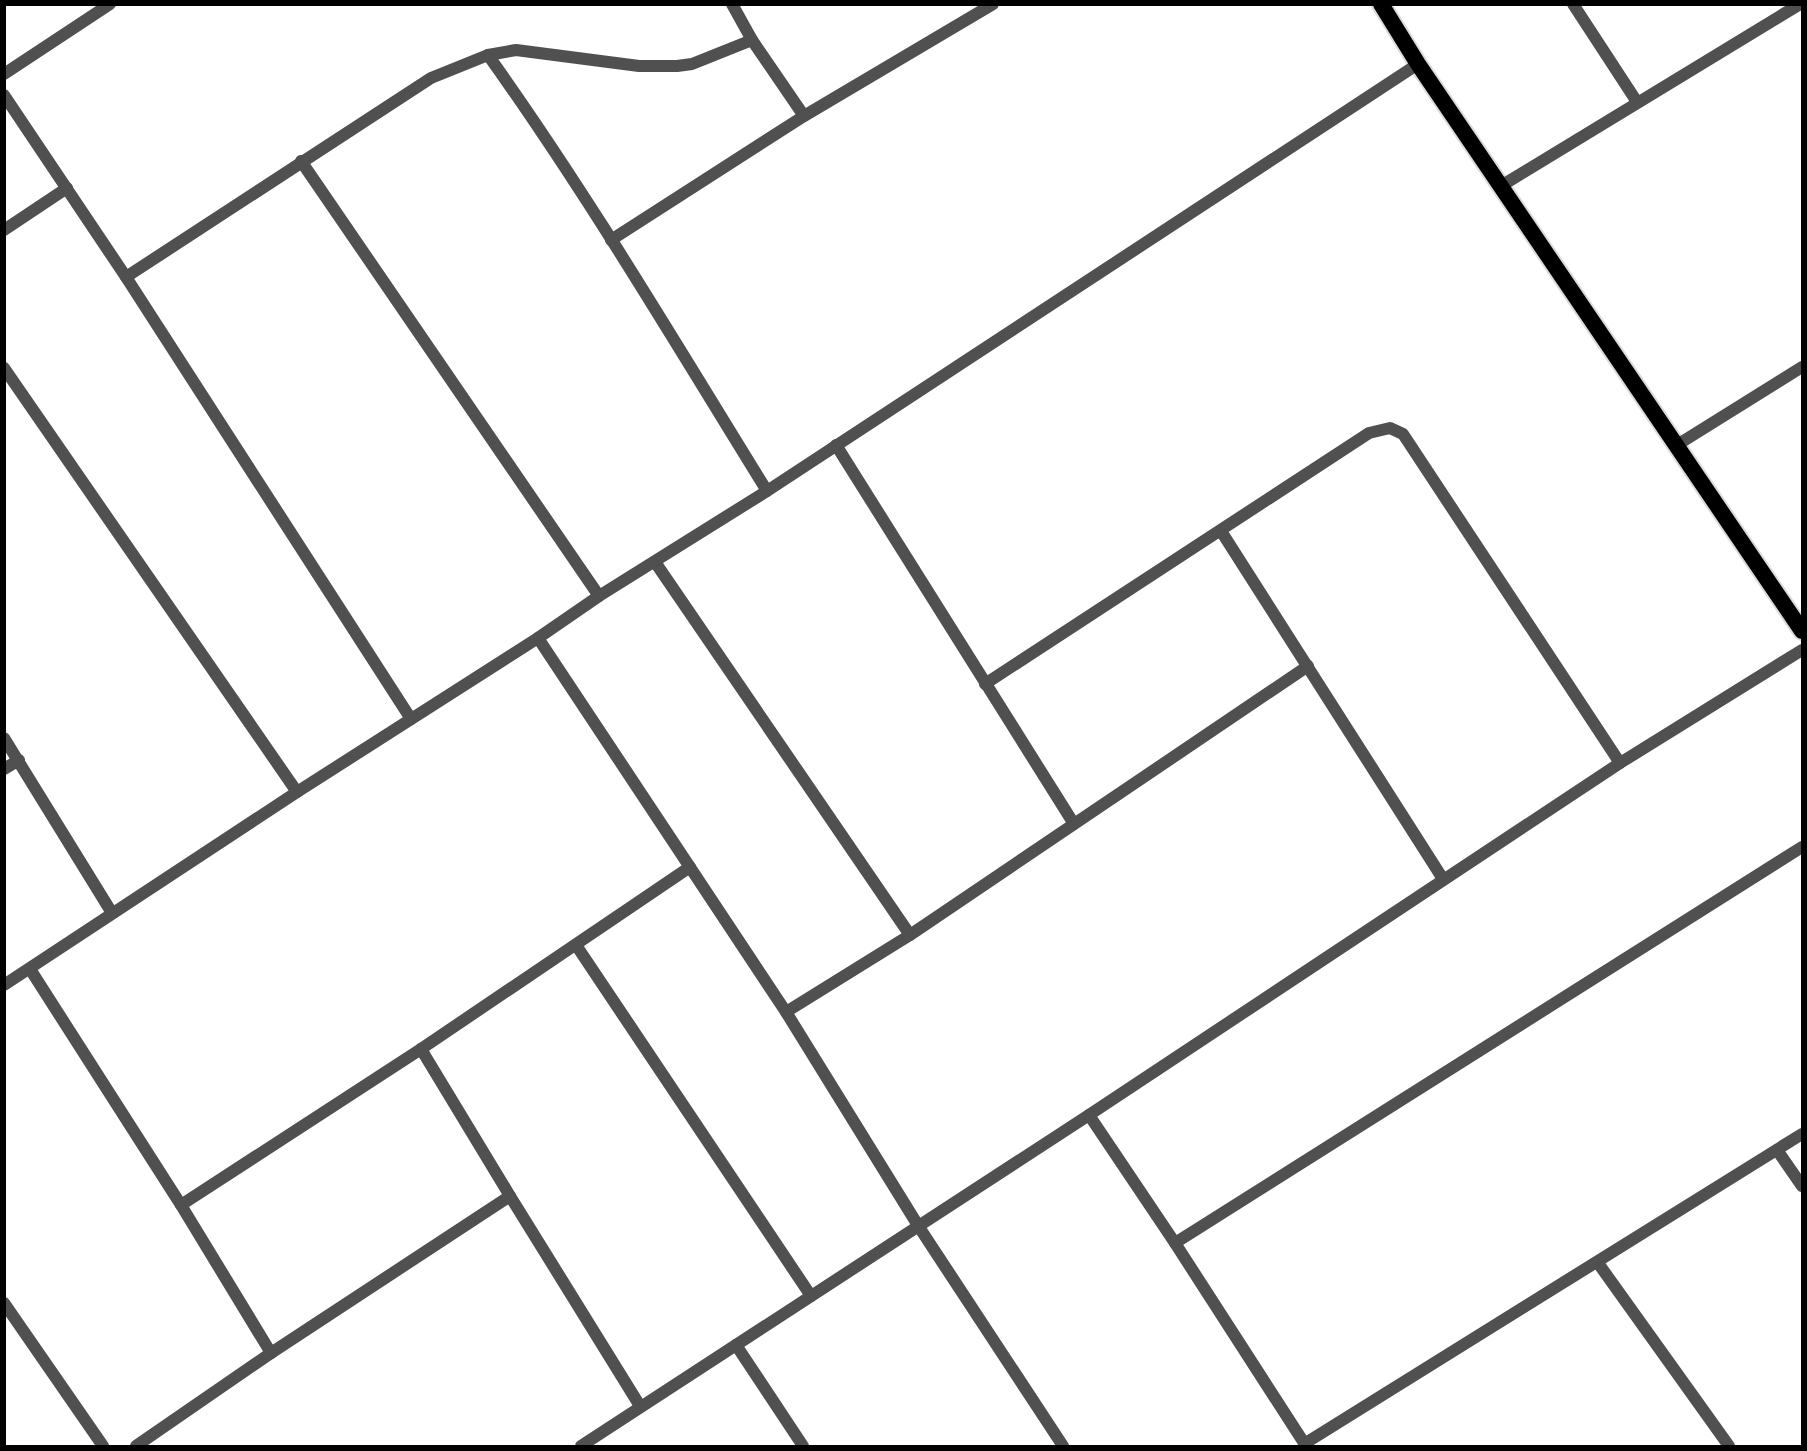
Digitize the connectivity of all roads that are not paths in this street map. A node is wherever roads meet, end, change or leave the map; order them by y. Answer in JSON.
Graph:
{"nodes":[{"id":1,"x":110,"y":4,"type":"edge"},
{"id":2,"x":732,"y":4,"type":"edge"},
{"id":3,"x":993,"y":4,"type":"edge"},
{"id":4,"x":1381,"y":4,"type":"edge"},
{"id":5,"x":1573,"y":4,"type":"edge"},
{"id":6,"x":1800,"y":4,"type":"edge"},
{"id":7,"x":752,"y":39,"type":"junction"},
{"id":8,"x":488,"y":55,"type":"junction"},
{"id":9,"x":1418,"y":64,"type":"junction"},
{"id":10,"x":4,"y":74,"type":"edge"},
{"id":11,"x":4,"y":94,"type":"edge"},
{"id":12,"x":1637,"y":102,"type":"junction"},
{"id":13,"x":804,"y":116,"type":"junction"},
{"id":14,"x":301,"y":161,"type":"junction"},
{"id":15,"x":1501,"y":186,"type":"junction"},
{"id":16,"x":67,"y":188,"type":"junction"},
{"id":17,"x":4,"y":230,"type":"edge"},
{"id":18,"x":611,"y":240,"type":"junction"},
{"id":19,"x":126,"y":277,"type":"junction"},
{"id":20,"x":1803,"y":367,"type":"edge"},
{"id":21,"x":4,"y":368,"type":"edge"},
{"id":22,"x":836,"y":445,"type":"junction"},
{"id":23,"x":1677,"y":445,"type":"junction"},
{"id":24,"x":767,"y":491,"type":"junction"},
{"id":25,"x":1221,"y":531,"type":"junction"},
{"id":26,"x":655,"y":562,"type":"junction"},
{"id":27,"x":599,"y":596,"type":"junction"},
{"id":28,"x":1803,"y":631,"type":"edge"},
{"id":29,"x":538,"y":638,"type":"junction"},
{"id":30,"x":1803,"y":650,"type":"edge"},
{"id":31,"x":1308,"y":666,"type":"junction"},
{"id":32,"x":985,"y":684,"type":"junction"},
{"id":33,"x":411,"y":719,"type":"junction"},
{"id":34,"x":4,"y":738,"type":"edge"},
{"id":35,"x":19,"y":760,"type":"junction"},
{"id":36,"x":1620,"y":764,"type":"junction"},
{"id":37,"x":4,"y":769,"type":"edge"},
{"id":38,"x":297,"y":792,"type":"junction"},
{"id":39,"x":1074,"y":824,"type":"junction"},
{"id":40,"x":1803,"y":847,"type":"edge"},
{"id":41,"x":690,"y":867,"type":"junction"},
{"id":42,"x":1443,"y":879,"type":"junction"},
{"id":43,"x":112,"y":913,"type":"junction"},
{"id":44,"x":910,"y":935,"type":"junction"},
{"id":45,"x":576,"y":945,"type":"junction"},
{"id":46,"x":30,"y":969,"type":"junction"},
{"id":47,"x":4,"y":986,"type":"edge"},
{"id":48,"x":786,"y":1012,"type":"junction"},
{"id":49,"x":421,"y":1048,"type":"junction"},
{"id":50,"x":1089,"y":1115,"type":"junction"},
{"id":51,"x":1803,"y":1134,"type":"edge"},
{"id":52,"x":1777,"y":1150,"type":"junction"},
{"id":53,"x":1803,"y":1186,"type":"edge"},
{"id":54,"x":510,"y":1196,"type":"junction"},
{"id":55,"x":181,"y":1204,"type":"junction"},
{"id":56,"x":919,"y":1227,"type":"junction"},
{"id":57,"x":1175,"y":1243,"type":"junction"},
{"id":58,"x":1598,"y":1263,"type":"junction"},
{"id":59,"x":811,"y":1296,"type":"junction"},
{"id":60,"x":4,"y":1304,"type":"edge"},
{"id":61,"x":736,"y":1345,"type":"junction"},
{"id":62,"x":271,"y":1353,"type":"junction"},
{"id":63,"x":640,"y":1406,"type":"junction"},
{"id":64,"x":1305,"y":1445,"type":"edge"},
{"id":65,"x":103,"y":1446,"type":"edge"},
{"id":66,"x":136,"y":1446,"type":"edge"},
{"id":67,"x":581,"y":1446,"type":"edge"},
{"id":68,"x":803,"y":1446,"type":"edge"},
{"id":69,"x":1063,"y":1446,"type":"edge"},
{"id":70,"x":1729,"y":1446,"type":"edge"}],
"edges":[{"from":1,"to":10,"type":"street"},
{"from":2,"to":7,"type":"street"},
{"from":3,"to":13,"type":"street"},
{"from":4,"to":9,"type":"highway"},
{"from":5,"to":12,"type":"street"},
{"from":6,"to":12,"type":"street"},
{"from":7,"to":8,"type":"street"},
{"from":7,"to":13,"type":"street"},
{"from":8,"to":14,"type":"street"},
{"from":8,"to":18,"type":"street"},
{"from":9,"to":15,"type":"highway"},
{"from":9,"to":22,"type":"street"},
{"from":11,"to":16,"type":"street"},
{"from":12,"to":15,"type":"street"},
{"from":13,"to":18,"type":"street"},
{"from":14,"to":19,"type":"street"},
{"from":14,"to":27,"type":"street"},
{"from":15,"to":23,"type":"highway"},
{"from":16,"to":17,"type":"street"},
{"from":16,"to":19,"type":"street"},
{"from":18,"to":24,"type":"street"},
{"from":19,"to":33,"type":"street"},
{"from":20,"to":23,"type":"street"},
{"from":21,"to":38,"type":"street"},
{"from":22,"to":24,"type":"street"},
{"from":22,"to":32,"type":"street"},
{"from":23,"to":28,"type":"highway"},
{"from":24,"to":26,"type":"street"},
{"from":25,"to":31,"type":"street"},
{"from":25,"to":32,"type":"street"},
{"from":25,"to":36,"type":"street"},
{"from":26,"to":27,"type":"street"},
{"from":26,"to":44,"type":"street"},
{"from":27,"to":29,"type":"street"},
{"from":29,"to":33,"type":"street"},
{"from":29,"to":41,"type":"street"},
{"from":30,"to":36,"type":"street"},
{"from":31,"to":39,"type":"street"},
{"from":31,"to":42,"type":"street"},
{"from":32,"to":39,"type":"street"},
{"from":33,"to":38,"type":"street"},
{"from":34,"to":35,"type":"street"},
{"from":35,"to":37,"type":"street"},
{"from":35,"to":43,"type":"street"},
{"from":36,"to":42,"type":"street"},
{"from":38,"to":43,"type":"street"},
{"from":39,"to":44,"type":"street"},
{"from":40,"to":57,"type":"street"},
{"from":41,"to":45,"type":"street"},
{"from":41,"to":48,"type":"street"},
{"from":42,"to":50,"type":"street"},
{"from":43,"to":46,"type":"street"},
{"from":44,"to":48,"type":"street"},
{"from":45,"to":49,"type":"street"},
{"from":45,"to":59,"type":"street"},
{"from":46,"to":47,"type":"street"},
{"from":46,"to":55,"type":"street"},
{"from":48,"to":56,"type":"street"},
{"from":49,"to":54,"type":"street"},
{"from":49,"to":55,"type":"street"},
{"from":50,"to":56,"type":"street"},
{"from":50,"to":57,"type":"street"},
{"from":51,"to":52,"type":"street"},
{"from":52,"to":53,"type":"street"},
{"from":52,"to":58,"type":"street"},
{"from":54,"to":62,"type":"street"},
{"from":54,"to":63,"type":"street"},
{"from":55,"to":62,"type":"street"},
{"from":56,"to":59,"type":"street"},
{"from":56,"to":69,"type":"street"},
{"from":57,"to":64,"type":"street"},
{"from":58,"to":64,"type":"street"},
{"from":58,"to":70,"type":"street"},
{"from":59,"to":61,"type":"street"},
{"from":60,"to":65,"type":"street"},
{"from":61,"to":63,"type":"street"},
{"from":61,"to":68,"type":"street"},
{"from":62,"to":66,"type":"street"},
{"from":63,"to":67,"type":"street"}]}
